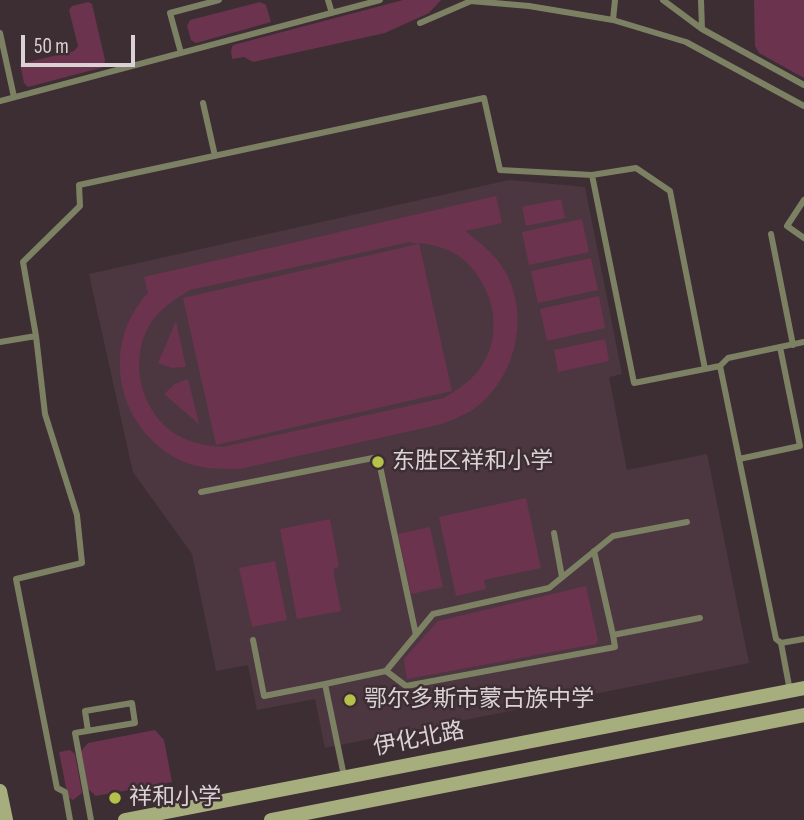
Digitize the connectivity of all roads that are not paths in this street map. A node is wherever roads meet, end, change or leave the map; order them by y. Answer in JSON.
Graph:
{"nodes":[{"id":1,"x":219,"y":0,"type":"edge"},
{"id":2,"x":328,"y":0,"type":"edge"},
{"id":3,"x":380,"y":0,"type":"edge"},
{"id":4,"x":615,"y":0,"type":"edge"},
{"id":5,"x":663,"y":0,"type":"edge"},
{"id":6,"x":701,"y":0,"type":"edge"},
{"id":7,"x":332,"y":13,"type":"junction"},
{"id":8,"x":613,"y":20,"type":"junction"},
{"id":9,"x":420,"y":23,"type":"dead end"},
{"id":10,"x":702,"y":29,"type":"junction"},
{"id":11,"x":0,"y":33,"type":"edge"},
{"id":12,"x":181,"y":53,"type":"junction"},
{"id":13,"x":804,"y":85,"type":"edge"},
{"id":14,"x":14,"y":97,"type":"junction"},
{"id":15,"x":0,"y":101,"type":"edge"},
{"id":16,"x":203,"y":103,"type":"dead end"},
{"id":17,"x":804,"y":106,"type":"edge"},
{"id":18,"x":215,"y":156,"type":"junction"},
{"id":19,"x":592,"y":175,"type":"junction"},
{"id":20,"x":804,"y":200,"type":"edge"},
{"id":21,"x":771,"y":234,"type":"dead end"},
{"id":22,"x":804,"y":237,"type":"edge"},
{"id":23,"x":36,"y":336,"type":"junction"},
{"id":24,"x":0,"y":342,"type":"edge"},
{"id":25,"x":804,"y":342,"type":"edge"},
{"id":26,"x":793,"y":345,"type":"junction"},
{"id":27,"x":780,"y":347,"type":"junction"},
{"id":28,"x":720,"y":366,"type":"junction"},
{"id":29,"x":705,"y":369,"type":"junction"},
{"id":30,"x":739,"y":459,"type":"junction"},
{"id":31,"x":201,"y":492,"type":"dead end"},
{"id":32,"x":687,"y":522,"type":"dead end"},
{"id":33,"x":554,"y":533,"type":"dead end"},
{"id":34,"x":594,"y":551,"type":"junction"},
{"id":35,"x":562,"y":577,"type":"junction"},
{"id":36,"x":701,"y":618,"type":"dead end"},
{"id":37,"x":416,"y":635,"type":"junction"},
{"id":38,"x":612,"y":635,"type":"junction"},
{"id":39,"x":804,"y":639,"type":"edge"},
{"id":40,"x":253,"y":640,"type":"dead end"},
{"id":41,"x":781,"y":643,"type":"junction"},
{"id":42,"x":386,"y":671,"type":"junction"},
{"id":43,"x":325,"y":684,"type":"junction"},
{"id":44,"x":797,"y":689,"type":"edge"},
{"id":45,"x":804,"y":715,"type":"edge"},
{"id":46,"x":88,"y":731,"type":"junction"},
{"id":47,"x":344,"y":777,"type":"junction"},
{"id":48,"x":0,"y":791,"type":"edge"},
{"id":49,"x":6,"y":820,"type":"edge"},
{"id":50,"x":71,"y":820,"type":"edge"},
{"id":51,"x":90,"y":820,"type":"edge"},
{"id":52,"x":125,"y":820,"type":"edge"},
{"id":53,"x":271,"y":820,"type":"edge"}],
"edges":[{"from":1,"to":12,"type":"lane"},
{"from":2,"to":7,"type":"lane"},
{"from":3,"to":7,"type":"lane"},
{"from":4,"to":8,"type":"lane"},
{"from":5,"to":10,"type":"lane"},
{"from":6,"to":10,"type":"lane"},
{"from":7,"to":12,"type":"lane"},
{"from":8,"to":9,"type":"lane"},
{"from":8,"to":17,"type":"lane"},
{"from":10,"to":13,"type":"lane"},
{"from":11,"to":14,"type":"lane"},
{"from":12,"to":14,"type":"lane"},
{"from":14,"to":15,"type":"lane"},
{"from":16,"to":18,"type":"lane"},
{"from":18,"to":19,"type":"lane"},
{"from":18,"to":23,"type":"lane"},
{"from":19,"to":29,"type":"lane"},
{"from":19,"to":29,"type":"lane"},
{"from":20,"to":22,"type":"lane"},
{"from":21,"to":26,"type":"lane"},
{"from":23,"to":24,"type":"lane"},
{"from":23,"to":50,"type":"lane"},
{"from":25,"to":26,"type":"lane"},
{"from":26,"to":27,"type":"lane"},
{"from":27,"to":28,"type":"lane"},
{"from":27,"to":30,"type":"lane"},
{"from":28,"to":29,"type":"lane"},
{"from":28,"to":30,"type":"lane"},
{"from":30,"to":41,"type":"lane"},
{"from":31,"to":37,"type":"lane"},
{"from":32,"to":34,"type":"lane"},
{"from":33,"to":35,"type":"lane"},
{"from":34,"to":35,"type":"lane"},
{"from":34,"to":38,"type":"lane"},
{"from":35,"to":37,"type":"lane"},
{"from":36,"to":38,"type":"lane"},
{"from":37,"to":42,"type":"lane"},
{"from":38,"to":42,"type":"lane"},
{"from":39,"to":41,"type":"lane"},
{"from":40,"to":43,"type":"lane"},
{"from":41,"to":44,"type":"lane"},
{"from":42,"to":43,"type":"lane"},
{"from":43,"to":47,"type":"lane"},
{"from":44,"to":47,"type":"street","name":"伊化北路"},
{"from":45,"to":53,"type":"street"},
{"from":46,"to":46,"type":"lane"},
{"from":46,"to":51,"type":"lane"},
{"from":47,"to":52,"type":"street","name":"伊化北路"},
{"from":48,"to":49,"type":"street"}]}
